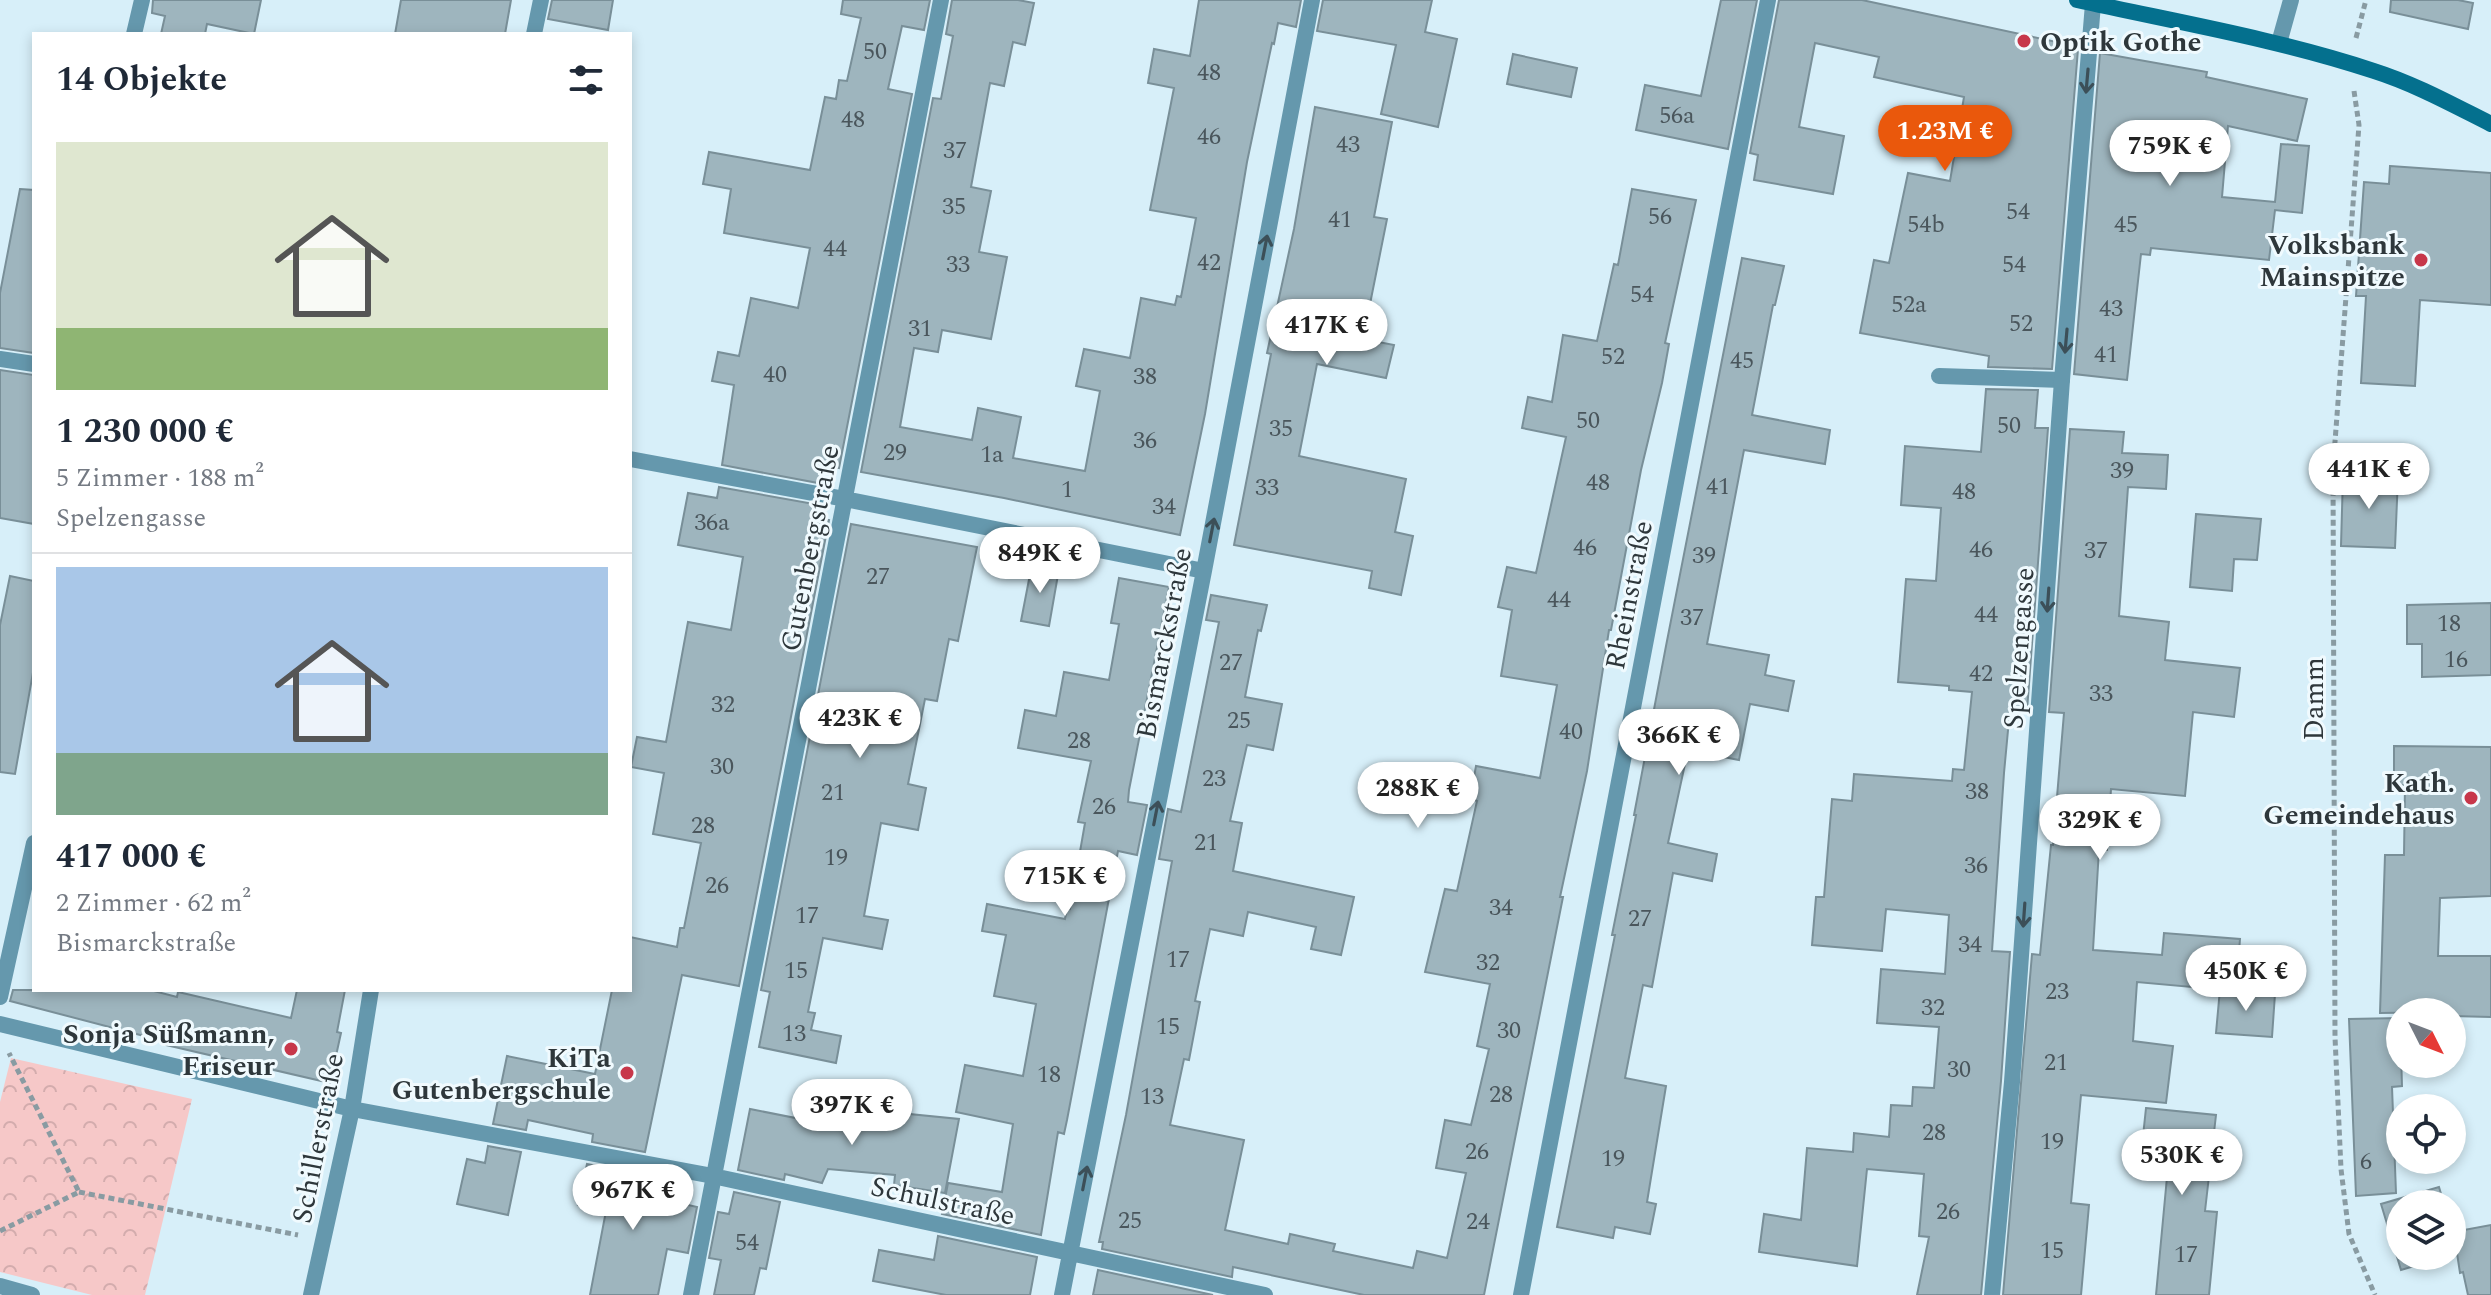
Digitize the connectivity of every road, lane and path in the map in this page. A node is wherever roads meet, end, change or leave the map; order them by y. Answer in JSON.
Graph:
{"nodes":[{"id":1,"x":140,"y":0,"type":"edge"},
{"id":2,"x":541,"y":0,"type":"edge"},
{"id":3,"x":941,"y":0,"type":"edge"},
{"id":4,"x":1312,"y":0,"type":"edge"},
{"id":5,"x":1768,"y":0,"type":"edge"},
{"id":6,"x":2291,"y":0,"type":"edge"},
{"id":7,"x":2366,"y":0,"type":"edge"},
{"id":8,"x":2085,"y":2,"type":"edge"},
{"id":9,"x":2363,"y":11,"type":"dead end"},
{"id":10,"x":134,"y":32,"type":"edge"},
{"id":11,"x":534,"y":32,"type":"edge"},
{"id":12,"x":2279,"y":43,"type":"junction"},
{"id":13,"x":2350,"y":64,"type":"junction"},
{"id":14,"x":2491,"y":124,"type":"edge"},
{"id":15,"x":0,"y":359,"type":"edge"},
{"id":16,"x":32,"y":364,"type":"edge"},
{"id":17,"x":1939,"y":376,"type":"dead end"},
{"id":18,"x":2062,"y":380,"type":"junction"},
{"id":19,"x":632,"y":459,"type":"edge"},
{"id":20,"x":845,"y":499,"type":"junction"},
{"id":21,"x":1204,"y":571,"type":"junction"},
{"id":22,"x":32,"y":852,"type":"edge"},
{"id":23,"x":371,"y":992,"type":"edge"},
{"id":24,"x":0,"y":997,"type":"edge"},
{"id":25,"x":0,"y":1024,"type":"edge"},
{"id":26,"x":7,"y":1047,"type":"dead end"},
{"id":27,"x":352,"y":1109,"type":"junction"},
{"id":28,"x":713,"y":1176,"type":"junction"},
{"id":29,"x":79,"y":1192,"type":"junction"},
{"id":30,"x":0,"y":1231,"type":"edge"},
{"id":31,"x":323,"y":1240,"type":"junction"},
{"id":32,"x":1069,"y":1254,"type":"junction"},
{"id":33,"x":0,"y":1286,"type":"edge"},
{"id":34,"x":32,"y":1295,"type":"edge"},
{"id":35,"x":311,"y":1295,"type":"edge"},
{"id":36,"x":691,"y":1295,"type":"edge"},
{"id":37,"x":1062,"y":1295,"type":"edge"},
{"id":38,"x":1265,"y":1295,"type":"edge"},
{"id":39,"x":1521,"y":1295,"type":"edge"},
{"id":40,"x":1992,"y":1295,"type":"edge"},
{"id":41,"x":2375,"y":1295,"type":"edge"}],
"edges":[{"from":1,"to":10,"type":"street"},
{"from":2,"to":11,"type":"street"},
{"from":3,"to":20,"type":"street","name":"Gutenbergstraße"},
{"from":21,"to":4,"type":"street","name":"Bismarckstraße","one_way":true},
{"from":5,"to":39,"type":"street","name":"Rheinstraße"},
{"from":6,"to":12,"type":"street"},
{"from":7,"to":9,"type":"path"},
{"from":8,"to":12,"type":"main road"},
{"from":8,"to":18,"type":"street","name":"Spelzengasse","one_way":true},
{"from":12,"to":13,"type":"main road"},
{"from":13,"to":14,"type":"main road"},
{"from":13,"to":41,"type":"path","name":"Damm"},
{"from":15,"to":16,"type":"street"},
{"from":17,"to":18,"type":"street"},
{"from":18,"to":40,"type":"street","name":"Spelzengasse","one_way":true},
{"from":19,"to":20,"type":"street"},
{"from":20,"to":21,"type":"street"},
{"from":20,"to":28,"type":"street","name":"Gutenbergstraße"},
{"from":32,"to":21,"type":"street","name":"Bismarckstraße","one_way":true},
{"from":22,"to":24,"type":"street"},
{"from":23,"to":27,"type":"street","name":"Schillerstraße"},
{"from":25,"to":27,"type":"street","name":"Schulstraße"},
{"from":26,"to":29,"type":"path"},
{"from":27,"to":28,"type":"street","name":"Schulstraße"},
{"from":27,"to":31,"type":"street","name":"Schillerstraße"},
{"from":28,"to":32,"type":"street","name":"Schulstraße"},
{"from":28,"to":36,"type":"street","name":"Gutenbergstraße"},
{"from":29,"to":30,"type":"path"},
{"from":29,"to":31,"type":"path"},
{"from":31,"to":35,"type":"street","name":"Schillerstraße"},
{"from":32,"to":37,"type":"street","name":"Bismarckstraße"},
{"from":32,"to":38,"type":"street","name":"Schulstraße"},
{"from":33,"to":34,"type":"street"}]}
